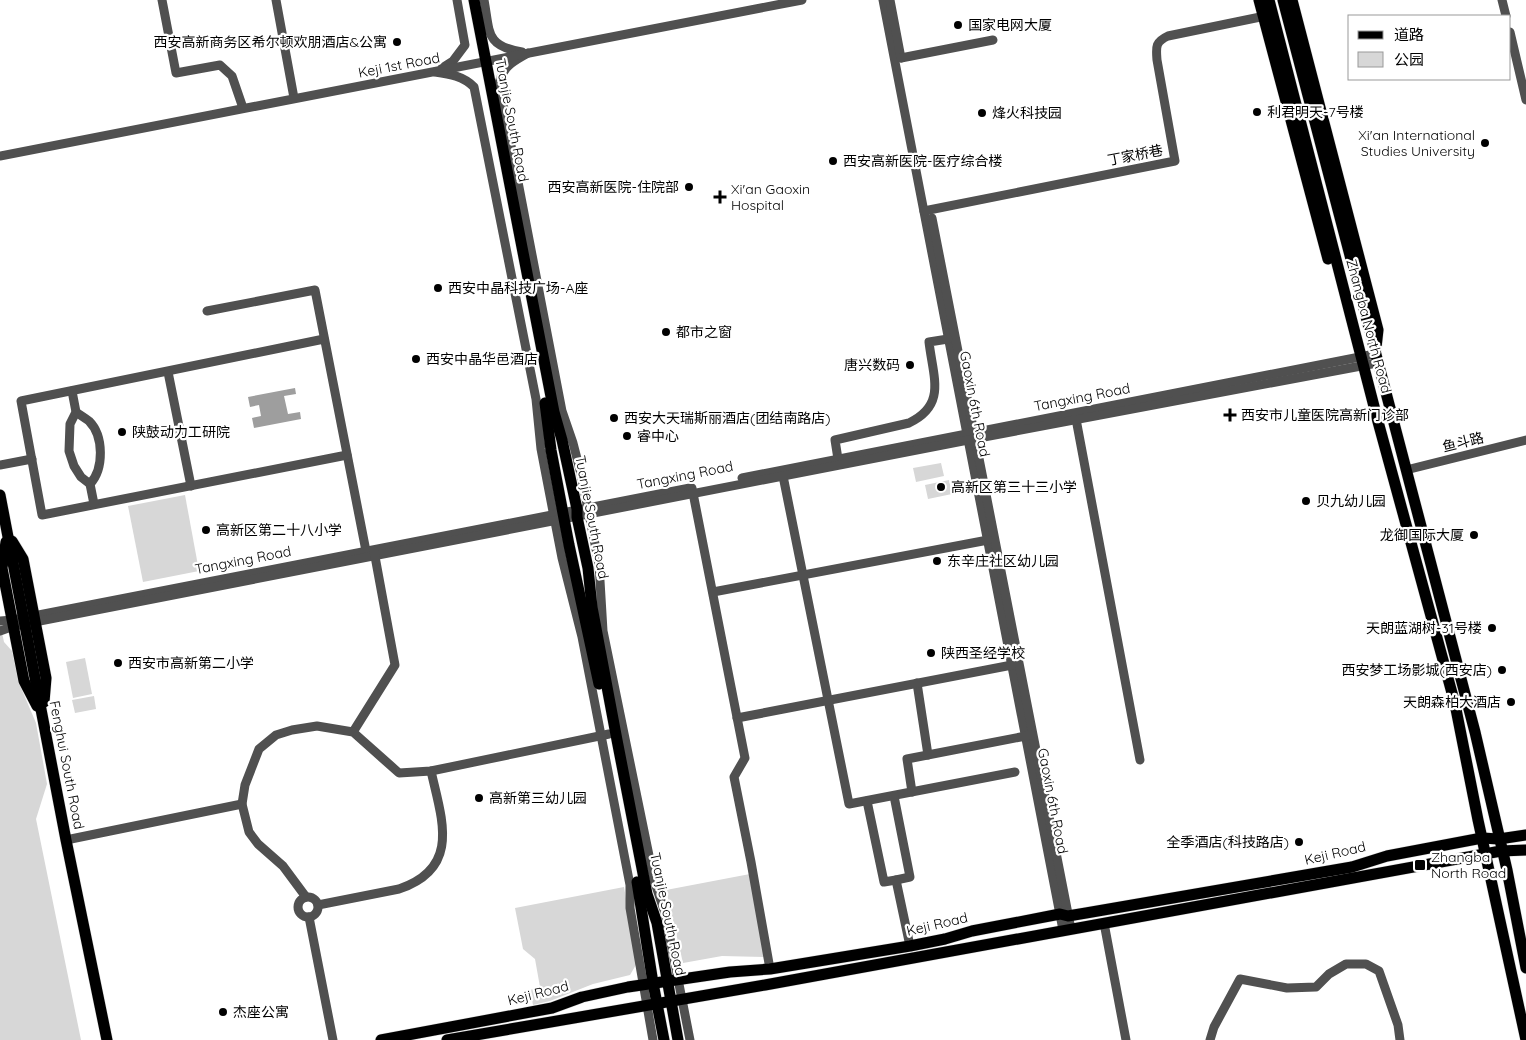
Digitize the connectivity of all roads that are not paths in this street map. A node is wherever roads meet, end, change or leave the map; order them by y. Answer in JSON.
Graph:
{"nodes":[{"id":1,"x":162,"y":0,"type":"edge"},
{"id":2,"x":276,"y":0,"type":"edge"},
{"id":3,"x":457,"y":0,"type":"edge"},
{"id":4,"x":467,"y":0,"type":"edge"},
{"id":5,"x":474,"y":0,"type":"edge"},
{"id":6,"x":484,"y":0,"type":"edge"},
{"id":7,"x":802,"y":0,"type":"edge"},
{"id":8,"x":883,"y":0,"type":"edge"},
{"id":9,"x":890,"y":0,"type":"edge"},
{"id":10,"x":1259,"y":0,"type":"edge"},
{"id":11,"x":1269,"y":0,"type":"edge"},
{"id":12,"x":1283,"y":0,"type":"edge"},
{"id":13,"x":1292,"y":0,"type":"edge"},
{"id":14,"x":1502,"y":0,"type":"edge"},
{"id":15,"x":1268,"y":15,"type":"junction"},
{"id":16,"x":1506,"y":15,"type":"edge"},
{"id":17,"x":1511,"y":35,"type":"edge"},
{"id":18,"x":993,"y":40,"type":"dead end"},
{"id":19,"x":528,"y":53,"type":"junction"},
{"id":20,"x":901,"y":58,"type":"junction"},
{"id":21,"x":482,"y":62,"type":"junction"},
{"id":22,"x":1523,"y":70,"type":"edge"},
{"id":23,"x":435,"y":72,"type":"junction"},
{"id":24,"x":294,"y":98,"type":"junction"},
{"id":25,"x":1526,"y":100,"type":"edge"},
{"id":26,"x":243,"y":108,"type":"junction"},
{"id":27,"x":0,"y":156,"type":"edge"},
{"id":28,"x":927,"y":211,"type":"junction"},
{"id":29,"x":207,"y":311,"type":"dead end"},
{"id":30,"x":324,"y":339,"type":"junction"},
{"id":31,"x":948,"y":339,"type":"junction"},
{"id":32,"x":1376,"y":358,"type":"junction"},
{"id":33,"x":1359,"y":360,"type":"junction"},
{"id":34,"x":168,"y":372,"type":"junction"},
{"id":35,"x":72,"y":391,"type":"junction"},
{"id":36,"x":76,"y":412,"type":"junction"},
{"id":37,"x":1076,"y":419,"type":"junction"},
{"id":38,"x":971,"y":436,"type":"junction"},
{"id":39,"x":1526,"y":440,"type":"edge"},
{"id":40,"x":348,"y":455,"type":"junction"},
{"id":41,"x":32,"y":459,"type":"junction"},
{"id":42,"x":838,"y":459,"type":"junction"},
{"id":43,"x":0,"y":465,"type":"edge"},
{"id":44,"x":1406,"y":470,"type":"junction"},
{"id":45,"x":782,"y":474,"type":"junction"},
{"id":46,"x":90,"y":484,"type":"junction"},
{"id":47,"x":191,"y":486,"type":"junction"},
{"id":48,"x":693,"y":491,"type":"junction"},
{"id":49,"x":0,"y":495,"type":"edge"},
{"id":50,"x":94,"y":504,"type":"junction"},
{"id":51,"x":583,"y":512,"type":"junction"},
{"id":52,"x":559,"y":517,"type":"junction"},
{"id":53,"x":988,"y":540,"type":"junction"},
{"id":54,"x":371,"y":552,"type":"junction"},
{"id":55,"x":804,"y":575,"type":"junction"},
{"id":56,"x":713,"y":592,"type":"junction"},
{"id":57,"x":0,"y":621,"type":"edge"},
{"id":58,"x":24,"y":621,"type":"junction"},
{"id":59,"x":0,"y":631,"type":"edge"},
{"id":60,"x":1012,"y":665,"type":"junction"},
{"id":61,"x":917,"y":683,"type":"junction"},
{"id":62,"x":828,"y":700,"type":"junction"},
{"id":63,"x":737,"y":718,"type":"junction"},
{"id":64,"x":353,"y":732,"type":"junction"},
{"id":65,"x":605,"y":734,"type":"junction"},
{"id":66,"x":1029,"y":736,"type":"junction"},
{"id":67,"x":928,"y":755,"type":"junction"},
{"id":68,"x":1140,"y":760,"type":"dead end"},
{"id":69,"x":431,"y":771,"type":"junction"},
{"id":70,"x":1015,"y":772,"type":"dead end"},
{"id":71,"x":912,"y":792,"type":"junction"},
{"id":72,"x":894,"y":796,"type":"junction"},
{"id":73,"x":867,"y":801,"type":"junction"},
{"id":74,"x":242,"y":804,"type":"junction"},
{"id":75,"x":1526,"y":836,"type":"edge"},
{"id":76,"x":1482,"y":838,"type":"junction"},
{"id":77,"x":1499,"y":839,"type":"junction"},
{"id":78,"x":66,"y":840,"type":"junction"},
{"id":79,"x":1526,"y":850,"type":"edge"},
{"id":80,"x":1501,"y":851,"type":"junction"},
{"id":81,"x":1487,"y":854,"type":"junction"},
{"id":82,"x":896,"y":880,"type":"junction"},
{"id":83,"x":306,"y":898,"type":"junction"},
{"id":84,"x":318,"y":905,"type":"junction"},
{"id":85,"x":1064,"y":915,"type":"junction"},
{"id":86,"x":309,"y":917,"type":"junction"},
{"id":87,"x":1104,"y":923,"type":"junction"},
{"id":88,"x":1067,"y":930,"type":"junction"},
{"id":89,"x":910,"y":946,"type":"junction"},
{"id":90,"x":1526,"y":968,"type":"edge"},
{"id":91,"x":770,"y":969,"type":"junction"},
{"id":92,"x":673,"y":979,"type":"junction"},
{"id":93,"x":648,"y":983,"type":"junction"},
{"id":94,"x":677,"y":1000,"type":"junction"},
{"id":95,"x":652,"y":1005,"type":"junction"},
{"id":96,"x":108,"y":1040,"type":"edge"},
{"id":97,"x":333,"y":1040,"type":"edge"},
{"id":98,"x":381,"y":1040,"type":"edge"},
{"id":99,"x":447,"y":1040,"type":"edge"},
{"id":100,"x":653,"y":1040,"type":"edge"},
{"id":101,"x":664,"y":1040,"type":"edge"},
{"id":102,"x":678,"y":1040,"type":"edge"},
{"id":103,"x":690,"y":1040,"type":"edge"},
{"id":104,"x":1126,"y":1040,"type":"edge"},
{"id":105,"x":1210,"y":1040,"type":"edge"},
{"id":106,"x":1400,"y":1040,"type":"edge"},
{"id":107,"x":1526,"y":1040,"type":"edge"}],
"edges":[{"from":1,"to":26,"type":"street"},
{"from":2,"to":24,"type":"street"},
{"from":3,"to":23,"type":"street"},
{"from":4,"to":21,"type":"main road","name":"Tuanjie South Road"},
{"from":5,"to":21,"type":"main road","name":"Tuanjie South Road"},
{"from":6,"to":19,"type":"street"},
{"from":7,"to":19,"type":"street","name":"Keji 1st Road"},
{"from":8,"to":28,"type":"street","name":"Gaoxin 6th Road"},
{"from":9,"to":20,"type":"street","name":"Gaoxin 6th Road"},
{"from":10,"to":15,"type":"main road"},
{"from":11,"to":15,"type":"main road","name":"Zhangba North Road"},
{"from":12,"to":32,"type":"main road","name":"Zhangba North Road"},
{"from":13,"to":32,"type":"main road"},
{"from":14,"to":16,"type":"street"},
{"from":15,"to":28,"type":"street","name":"丁家桥巷"},
{"from":15,"to":33,"type":"main road","name":"Zhangba North Road"},
{"from":17,"to":22,"type":"street"},
{"from":18,"to":20,"type":"street"},
{"from":19,"to":21,"type":"street","name":"Keji 1st Road"},
{"from":19,"to":51,"type":"street"},
{"from":20,"to":28,"type":"street","name":"Gaoxin 6th Road"},
{"from":21,"to":23,"type":"street","name":"Keji 1st Road"},
{"from":21,"to":51,"type":"main road","name":"Tuanjie South Road"},
{"from":21,"to":52,"type":"main road","name":"Tuanjie South Road"},
{"from":22,"to":25,"type":"street"},
{"from":23,"to":24,"type":"street","name":"Keji 1st Road"},
{"from":23,"to":52,"type":"street"},
{"from":24,"to":26,"type":"street","name":"Keji 1st Road"},
{"from":26,"to":27,"type":"street","name":"Keji 1st Road"},
{"from":28,"to":31,"type":"street","name":"Gaoxin 6th Road"},
{"from":28,"to":38,"type":"street","name":"Gaoxin 6th Road"},
{"from":29,"to":30,"type":"street"},
{"from":30,"to":34,"type":"street"},
{"from":30,"to":40,"type":"street"},
{"from":31,"to":38,"type":"street","name":"Gaoxin 6th Road"},
{"from":31,"to":42,"type":"street"},
{"from":32,"to":33,"type":"street"},
{"from":32,"to":44,"type":"main road","name":"Zhangba North Road"},
{"from":33,"to":37,"type":"street","name":"Tangxing Road"},
{"from":33,"to":38,"type":"street","name":"Tangxing Road"},
{"from":33,"to":76,"type":"main road","name":"Zhangba North Road"},
{"from":34,"to":35,"type":"street"},
{"from":34,"to":47,"type":"street"},
{"from":35,"to":36,"type":"street"},
{"from":35,"to":41,"type":"street"},
{"from":36,"to":46,"type":"street"},
{"from":36,"to":46,"type":"street"},
{"from":37,"to":38,"type":"street","name":"Tangxing Road"},
{"from":37,"to":68,"type":"street"},
{"from":38,"to":42,"type":"street","name":"Tangxing Road"},
{"from":38,"to":45,"type":"street","name":"Tangxing Road"},
{"from":38,"to":53,"type":"street","name":"Gaoxin 6th Road"},
{"from":38,"to":66,"type":"street","name":"Gaoxin 6th Road"},
{"from":39,"to":44,"type":"street","name":"鱼斗路"},
{"from":40,"to":47,"type":"street"},
{"from":40,"to":54,"type":"street"},
{"from":41,"to":43,"type":"street"},
{"from":41,"to":50,"type":"street"},
{"from":42,"to":45,"type":"street","name":"Tangxing Road"},
{"from":44,"to":77,"type":"main road","name":"Zhangba North Road"},
{"from":45,"to":48,"type":"street","name":"Tangxing Road"},
{"from":45,"to":55,"type":"street"},
{"from":46,"to":50,"type":"street"},
{"from":47,"to":50,"type":"street"},
{"from":48,"to":51,"type":"street","name":"Tangxing Road"},
{"from":48,"to":56,"type":"street"},
{"from":49,"to":58,"type":"main road","name":"Fenghui South Road"},
{"from":51,"to":52,"type":"street","name":"Tangxing Road"},
{"from":51,"to":92,"type":"main road","name":"Tuanjie South Road"},
{"from":52,"to":54,"type":"street","name":"Tangxing Road"},
{"from":52,"to":65,"type":"main road","name":"Tuanjie South Road"},
{"from":53,"to":55,"type":"street"},
{"from":53,"to":60,"type":"street","name":"Gaoxin 6th Road"},
{"from":54,"to":58,"type":"street","name":"Tangxing Road"},
{"from":54,"to":64,"type":"street"},
{"from":55,"to":56,"type":"street"},
{"from":55,"to":62,"type":"street"},
{"from":56,"to":63,"type":"street"},
{"from":57,"to":58,"type":"street","name":"Tangxing Road"},
{"from":58,"to":59,"type":"street","name":"Tangxing Road"},
{"from":58,"to":78,"type":"main road","name":"Fenghui South Road"},
{"from":60,"to":61,"type":"street"},
{"from":60,"to":66,"type":"street","name":"Gaoxin 6th Road"},
{"from":61,"to":62,"type":"street"},
{"from":61,"to":67,"type":"street"},
{"from":62,"to":63,"type":"street"},
{"from":62,"to":73,"type":"street"},
{"from":63,"to":91,"type":"street"},
{"from":64,"to":69,"type":"street"},
{"from":64,"to":74,"type":"street"},
{"from":65,"to":69,"type":"street"},
{"from":65,"to":93,"type":"main road","name":"Tuanjie South Road"},
{"from":66,"to":67,"type":"street"},
{"from":66,"to":85,"type":"street","name":"Gaoxin 6th Road"},
{"from":67,"to":71,"type":"street"},
{"from":69,"to":84,"type":"street"},
{"from":70,"to":71,"type":"street"},
{"from":71,"to":72,"type":"street"},
{"from":72,"to":73,"type":"street"},
{"from":72,"to":82,"type":"street"},
{"from":73,"to":82,"type":"street"},
{"from":74,"to":78,"type":"street"},
{"from":74,"to":83,"type":"street"},
{"from":75,"to":77,"type":"main road","name":"Keji Road"},
{"from":76,"to":77,"type":"main road","name":"Keji Road"},
{"from":76,"to":81,"type":"main road","name":"Zhangba North Road"},
{"from":76,"to":85,"type":"main road","name":"Keji Road"},
{"from":77,"to":80,"type":"main road","name":"Zhangba North Road"},
{"from":78,"to":96,"type":"main road","name":"Fenghui South Road"},
{"from":79,"to":80,"type":"main road","name":"Keji Road"},
{"from":80,"to":81,"type":"main road","name":"Keji Road"},
{"from":80,"to":90,"type":"main road","name":"Zhangba North Road"},
{"from":81,"to":87,"type":"main road","name":"Keji Road"},
{"from":81,"to":107,"type":"main road","name":"Zhangba North Road"},
{"from":82,"to":89,"type":"street"},
{"from":83,"to":84,"type":"street"},
{"from":83,"to":86,"type":"street"},
{"from":84,"to":86,"type":"street"},
{"from":85,"to":88,"type":"street","name":"Gaoxin 6th Road"},
{"from":85,"to":89,"type":"main road","name":"Keji Road"},
{"from":86,"to":97,"type":"street"},
{"from":87,"to":88,"type":"main road","name":"Keji Road"},
{"from":87,"to":104,"type":"street"},
{"from":88,"to":94,"type":"main road","name":"Keji Road"},
{"from":89,"to":91,"type":"main road","name":"Keji Road"},
{"from":91,"to":92,"type":"main road","name":"Keji Road"},
{"from":92,"to":93,"type":"main road","name":"Keji Road"},
{"from":92,"to":94,"type":"main road","name":"Tuanjie South Road"},
{"from":93,"to":95,"type":"main road","name":"Tuanjie South Road"},
{"from":93,"to":98,"type":"main road","name":"Keji Road"},
{"from":94,"to":95,"type":"main road","name":"Keji Road"},
{"from":94,"to":102,"type":"main road","name":"Tuanjie South Road"},
{"from":94,"to":103,"type":"street","name":"Tuanjie South Road"},
{"from":95,"to":99,"type":"main road","name":"Keji Road"},
{"from":95,"to":100,"type":"street","name":"Tuanjie South Road"},
{"from":95,"to":101,"type":"main road","name":"Tuanjie South Road"},
{"from":105,"to":106,"type":"street"}]}
